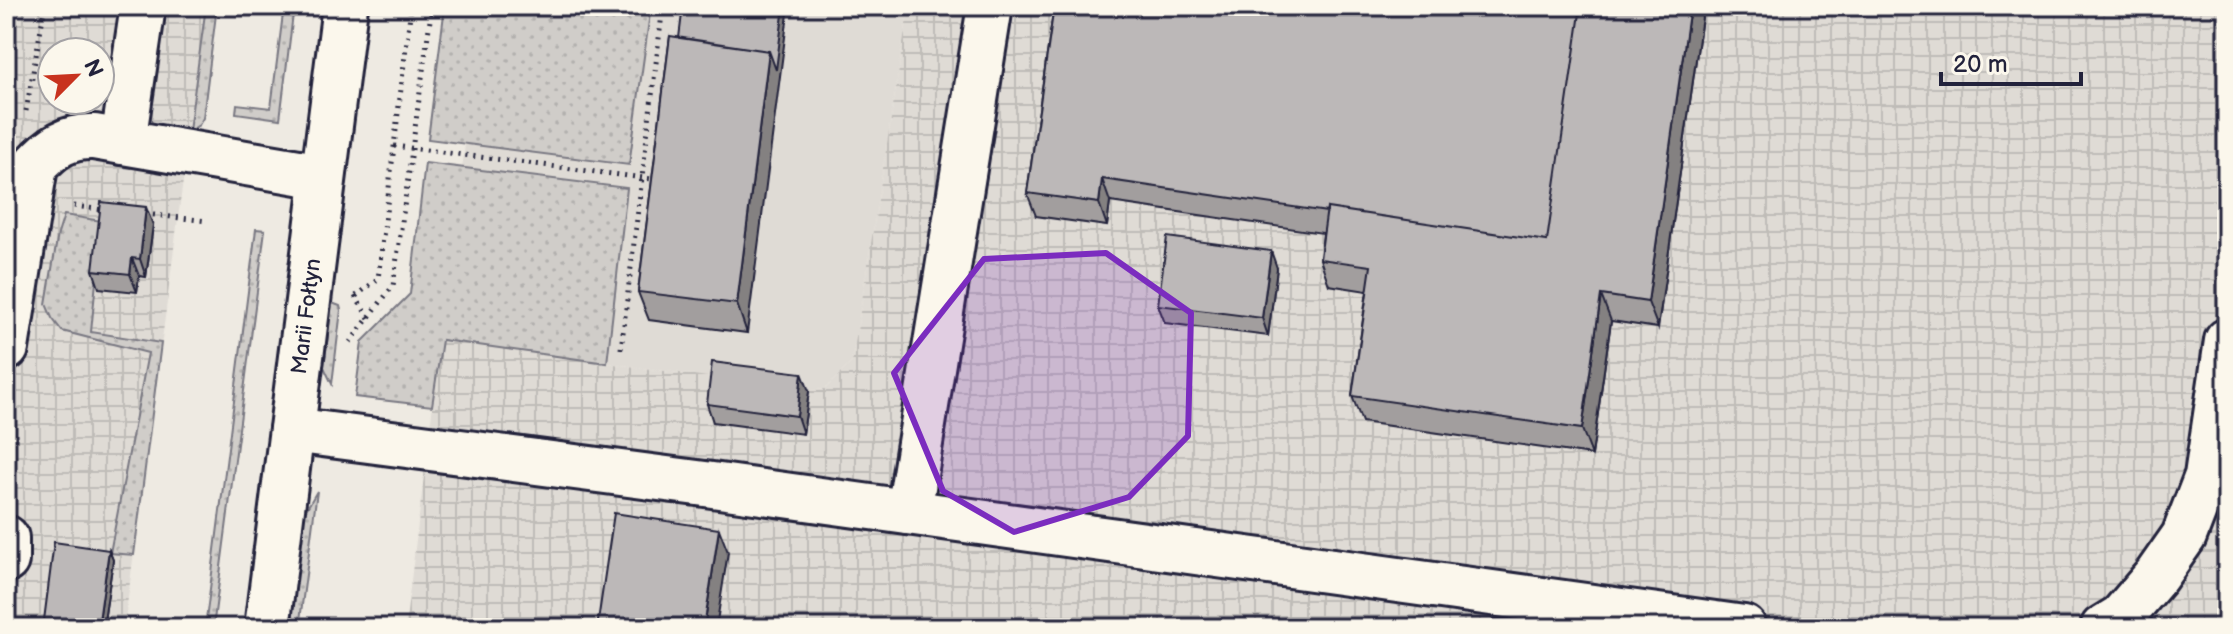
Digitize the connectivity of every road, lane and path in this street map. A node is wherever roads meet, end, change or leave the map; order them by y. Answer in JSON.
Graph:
{"nodes":[{"id":1,"x":143,"y":6,"type":"edge"},
{"id":2,"x":345,"y":6,"type":"edge"},
{"id":3,"x":411,"y":6,"type":"edge"},
{"id":4,"x":432,"y":6,"type":"edge"},
{"id":5,"x":663,"y":6,"type":"edge"},
{"id":6,"x":990,"y":6,"type":"edge"},
{"id":7,"x":123,"y":142,"type":"junction"},
{"id":8,"x":394,"y":146,"type":"junction"},
{"id":9,"x":412,"y":149,"type":"junction"},
{"id":10,"x":322,"y":176,"type":"junction"},
{"id":11,"x":642,"y":178,"type":"junction"},
{"id":12,"x":666,"y":182,"type":"edge"},
{"id":13,"x":29,"y":201,"type":"junction"},
{"id":14,"x":118,"y":211,"type":"edge"},
{"id":15,"x":133,"y":213,"type":"edge"},
{"id":16,"x":208,"y":221,"type":"dead end"},
{"id":17,"x":356,"y":296,"type":"dead end"},
{"id":18,"x":2227,"y":341,"type":"edge"},
{"id":19,"x":349,"y":343,"type":"dead end"},
{"id":20,"x":6,"y":348,"type":"edge"},
{"id":21,"x":621,"y":349,"type":"dead end"},
{"id":22,"x":292,"y":430,"type":"junction"},
{"id":23,"x":909,"y":512,"type":"junction"},
{"id":24,"x":6,"y":538,"type":"edge"},
{"id":25,"x":6,"y":560,"type":"edge"},
{"id":26,"x":6,"y":626,"type":"edge"},
{"id":27,"x":27,"y":628,"type":"edge"},
{"id":28,"x":267,"y":628,"type":"edge"},
{"id":29,"x":1744,"y":628,"type":"edge"},
{"id":30,"x":2103,"y":628,"type":"edge"}],
"edges":[{"from":1,"to":7,"type":"street"},
{"from":2,"to":10,"type":"street","name":"Marii Fołtyn"},
{"from":3,"to":8,"type":"path"},
{"from":4,"to":9,"type":"path"},
{"from":5,"to":11,"type":"path"},
{"from":6,"to":23,"type":"street"},
{"from":7,"to":10,"type":"street"},
{"from":7,"to":13,"type":"street"},
{"from":8,"to":9,"type":"path"},
{"from":8,"to":17,"type":"path"},
{"from":9,"to":11,"type":"path"},
{"from":9,"to":19,"type":"path"},
{"from":10,"to":22,"type":"street","name":"Marii Fołtyn"},
{"from":11,"to":12,"type":"path"},
{"from":11,"to":21,"type":"path"},
{"from":13,"to":14,"type":"path"},
{"from":13,"to":20,"type":"street"},
{"from":15,"to":16,"type":"path"},
{"from":18,"to":30,"type":"street"},
{"from":22,"to":23,"type":"street"},
{"from":22,"to":28,"type":"street","name":"Marii Fołtyn"},
{"from":23,"to":29,"type":"street"},
{"from":24,"to":25,"type":"street"},
{"from":26,"to":27,"type":"path"}]}
